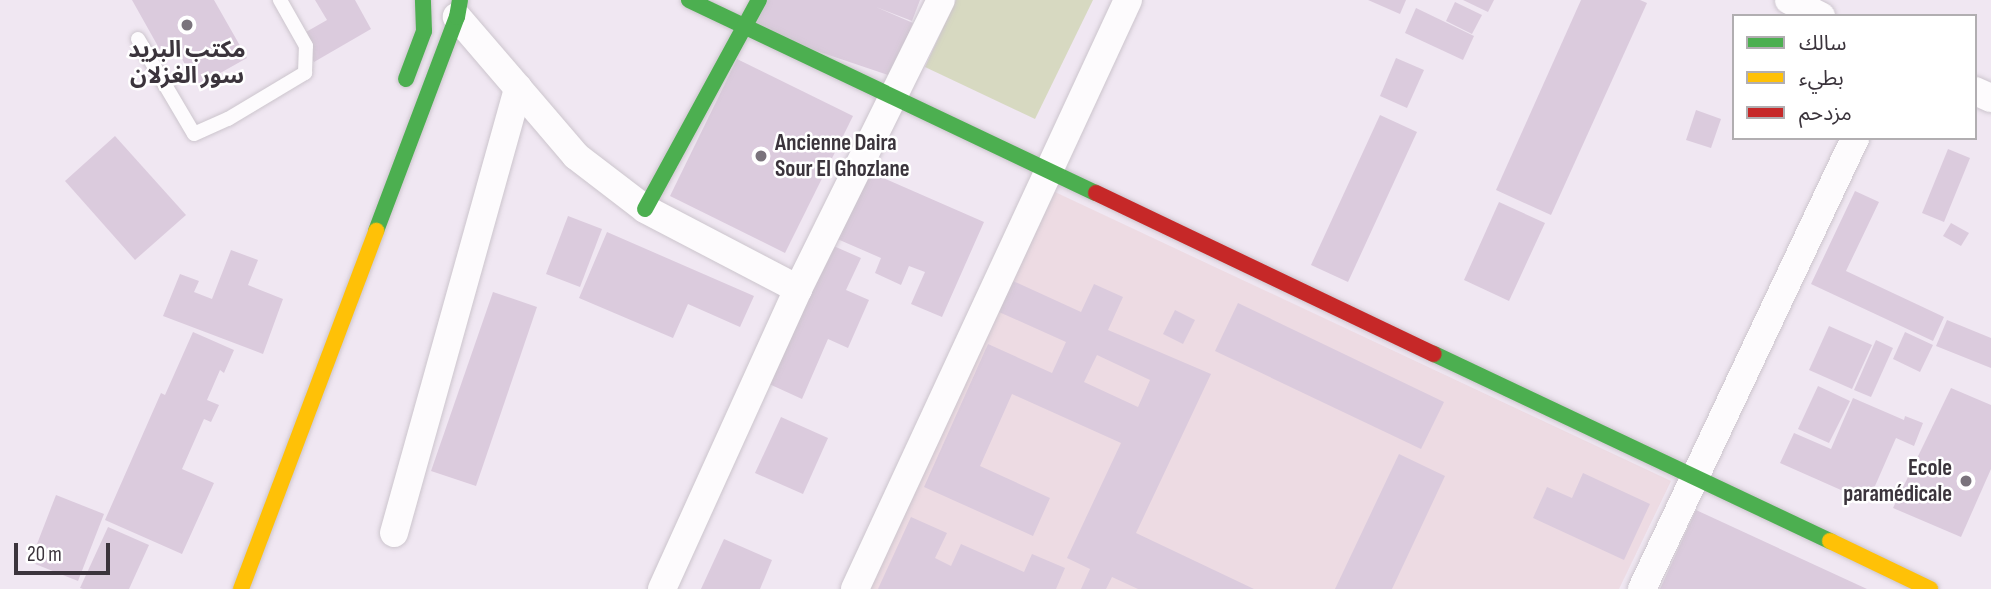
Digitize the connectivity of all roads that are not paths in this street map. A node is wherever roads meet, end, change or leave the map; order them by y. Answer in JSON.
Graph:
{"nodes":[{"id":1,"x":280,"y":0,"type":"edge"},
{"id":2,"x":422,"y":0,"type":"edge"},
{"id":3,"x":689,"y":0,"type":"edge"},
{"id":4,"x":759,"y":0,"type":"edge"},
{"id":5,"x":942,"y":0,"type":"edge"},
{"id":6,"x":1128,"y":0,"type":"edge"},
{"id":7,"x":1789,"y":0,"type":"edge"},
{"id":8,"x":458,"y":9,"type":"edge"},
{"id":9,"x":1817,"y":14,"type":"edge"},
{"id":10,"x":746,"y":27,"type":"junction"},
{"id":11,"x":138,"y":39,"type":"dead end"},
{"id":12,"x":518,"y":88,"type":"junction"},
{"id":13,"x":399,"y":96,"type":"dead end"},
{"id":14,"x":895,"y":99,"type":"junction"},
{"id":15,"x":1854,"y":140,"type":"edge"},
{"id":16,"x":1051,"y":170,"type":"junction"},
{"id":17,"x":645,"y":209,"type":"junction"},
{"id":18,"x":798,"y":289,"type":"junction"},
{"id":19,"x":1696,"y":477,"type":"junction"},
{"id":20,"x":394,"y":533,"type":"dead end"},
{"id":21,"x":241,"y":589,"type":"edge"},
{"id":22,"x":662,"y":589,"type":"edge"},
{"id":23,"x":855,"y":589,"type":"edge"},
{"id":24,"x":1642,"y":589,"type":"edge"},
{"id":25,"x":1930,"y":589,"type":"edge"}],
"edges":[{"from":1,"to":11,"type":"lane"},
{"from":2,"to":13,"type":"street"},
{"from":3,"to":10,"type":"street"},
{"from":4,"to":10,"type":"street"},
{"from":5,"to":14,"type":"street"},
{"from":6,"to":16,"type":"street"},
{"from":7,"to":9,"type":"street"},
{"from":8,"to":12,"type":"street"},
{"from":8,"to":21,"type":"street"},
{"from":10,"to":14,"type":"street"},
{"from":10,"to":17,"type":"street"},
{"from":12,"to":17,"type":"street"},
{"from":12,"to":20,"type":"street"},
{"from":14,"to":16,"type":"street"},
{"from":14,"to":18,"type":"street"},
{"from":15,"to":19,"type":"street"},
{"from":16,"to":19,"type":"street"},
{"from":16,"to":23,"type":"street"},
{"from":17,"to":18,"type":"street"},
{"from":18,"to":22,"type":"street"},
{"from":19,"to":24,"type":"street"},
{"from":19,"to":25,"type":"street"}]}
